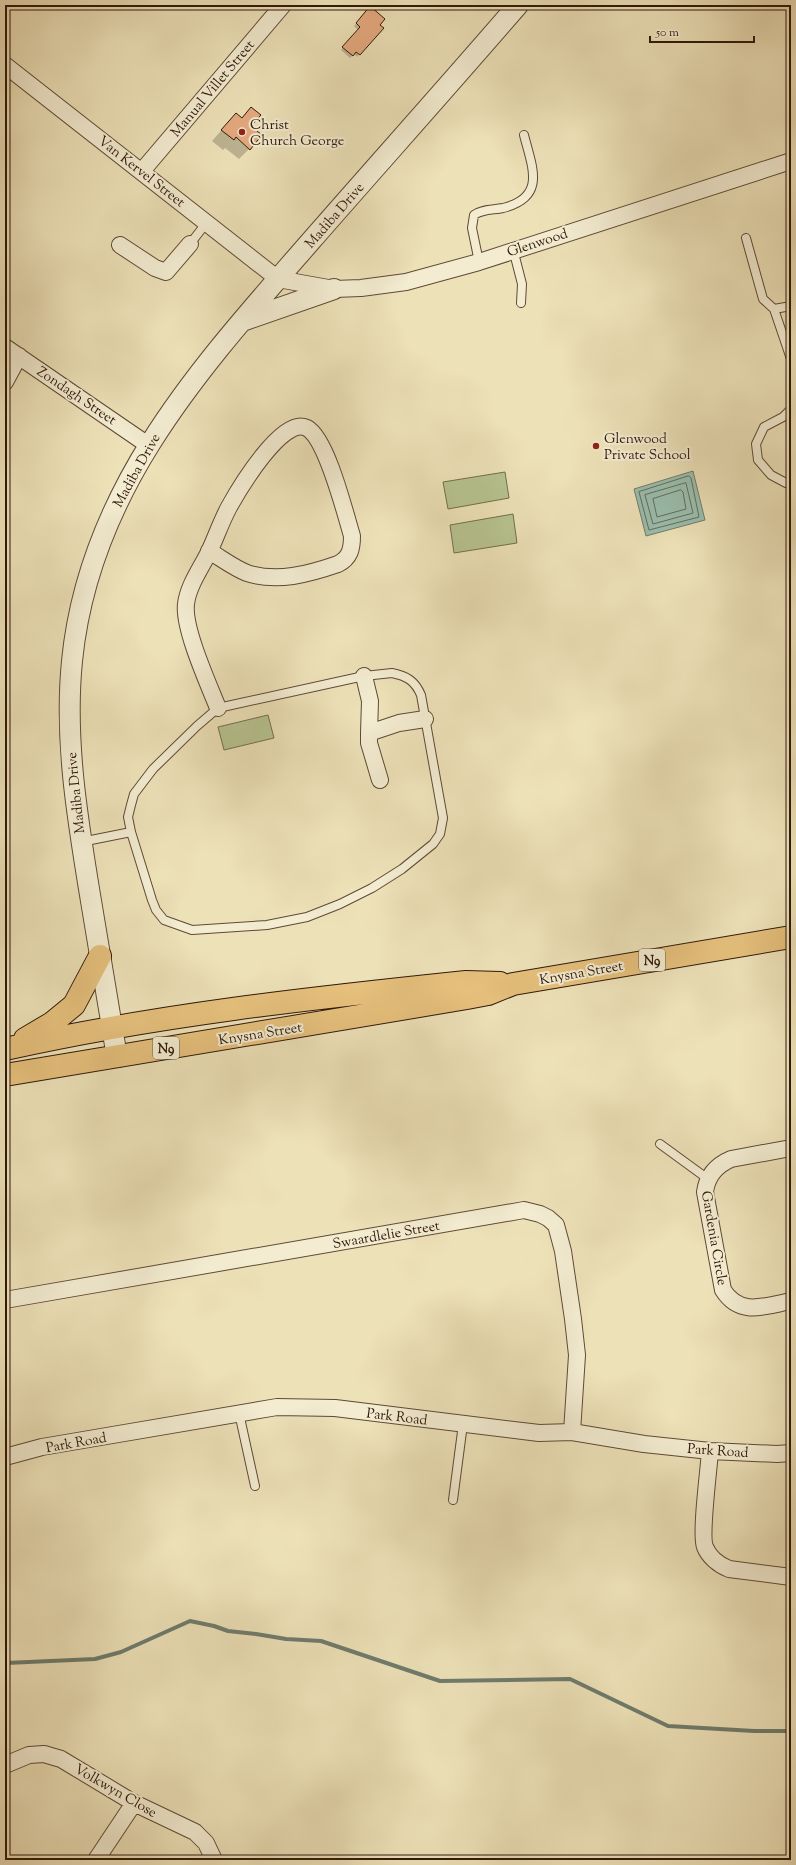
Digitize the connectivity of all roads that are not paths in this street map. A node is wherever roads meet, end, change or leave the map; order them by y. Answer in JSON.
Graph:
{"nodes":[{"id":1,"x":283,"y":5,"type":"edge"},
{"id":2,"x":518,"y":5,"type":"edge"},
{"id":3,"x":5,"y":65,"type":"edge"},
{"id":4,"x":524,"y":135,"type":"dead end"},
{"id":5,"x":791,"y":161,"type":"edge"},
{"id":6,"x":142,"y":171,"type":"junction"},
{"id":7,"x":207,"y":222,"type":"junction"},
{"id":8,"x":746,"y":238,"type":"dead end"},
{"id":9,"x":190,"y":244,"type":"joint"},
{"id":10,"x":120,"y":245,"type":"dead end"},
{"id":11,"x":513,"y":250,"type":"junction"},
{"id":12,"x":479,"y":262,"type":"junction"},
{"id":13,"x":278,"y":279,"type":"junction"},
{"id":14,"x":334,"y":289,"type":"junction"},
{"id":15,"x":521,"y":303,"type":"dead end"},
{"id":16,"x":791,"y":306,"type":"edge"},
{"id":17,"x":774,"y":309,"type":"junction"},
{"id":18,"x":243,"y":321,"type":"junction"},
{"id":19,"x":5,"y":347,"type":"edge"},
{"id":20,"x":19,"y":356,"type":"junction"},
{"id":21,"x":791,"y":359,"type":"edge"},
{"id":22,"x":5,"y":382,"type":"edge"},
{"id":23,"x":791,"y":409,"type":"edge"},
{"id":24,"x":148,"y":445,"type":"junction"},
{"id":25,"x":791,"y":481,"type":"edge"},
{"id":26,"x":209,"y":551,"type":"junction"},
{"id":27,"x":364,"y":676,"type":"junction"},
{"id":28,"x":218,"y":708,"type":"junction"},
{"id":29,"x":425,"y":719,"type":"junction"},
{"id":30,"x":369,"y":733,"type":"junction"},
{"id":31,"x":380,"y":780,"type":"dead end"},
{"id":32,"x":131,"y":832,"type":"junction"},
{"id":33,"x":81,"y":842,"type":"junction"},
{"id":34,"x":791,"y":937,"type":"edge"},
{"id":35,"x":100,"y":956,"type":"junction"},
{"id":36,"x":513,"y":984,"type":"junction"},
{"id":37,"x":112,"y":1028,"type":"junction"},
{"id":38,"x":7,"y":1048,"type":"edge"},
{"id":39,"x":117,"y":1057,"type":"junction"},
{"id":40,"x":5,"y":1075,"type":"edge"},
{"id":41,"x":660,"y":1144,"type":"dead end"},
{"id":42,"x":791,"y":1148,"type":"edge"},
{"id":43,"x":708,"y":1178,"type":"junction"},
{"id":44,"x":5,"y":1300,"type":"edge"},
{"id":45,"x":791,"y":1301,"type":"edge"},
{"id":46,"x":240,"y":1413,"type":"junction"},
{"id":47,"x":463,"y":1424,"type":"junction"},
{"id":48,"x":572,"y":1432,"type":"junction"},
{"id":49,"x":710,"y":1451,"type":"junction"},
{"id":50,"x":791,"y":1453,"type":"edge"},
{"id":51,"x":5,"y":1457,"type":"edge"},
{"id":52,"x":255,"y":1486,"type":"dead end"},
{"id":53,"x":453,"y":1500,"type":"dead end"},
{"id":54,"x":791,"y":1577,"type":"edge"},
{"id":55,"x":5,"y":1765,"type":"edge"},
{"id":56,"x":134,"y":1803,"type":"junction"},
{"id":57,"x":96,"y":1860,"type":"edge"},
{"id":58,"x":214,"y":1860,"type":"edge"}],
"edges":[{"from":1,"to":6,"type":"street","name":"Manual Villet Street"},
{"from":2,"to":13,"type":"street","name":"Madiba Drive"},
{"from":3,"to":6,"type":"street","name":"Van Kervel Street"},
{"from":4,"to":12,"type":"lane"},
{"from":5,"to":11,"type":"street","name":"Glenwood"},
{"from":6,"to":7,"type":"street","name":"Van Kervel Street"},
{"from":7,"to":9,"type":"lane"},
{"from":7,"to":13,"type":"street","name":"Van Kervel Street"},
{"from":8,"to":17,"type":"lane"},
{"from":9,"to":10,"type":"street"},
{"from":11,"to":12,"type":"street","name":"Glenwood"},
{"from":11,"to":15,"type":"lane"},
{"from":12,"to":14,"type":"street","name":"Glenwood"},
{"from":13,"to":14,"type":"street","name":"Glenwood"},
{"from":13,"to":18,"type":"street","name":"Madiba Drive"},
{"from":14,"to":18,"type":"street"},
{"from":16,"to":17,"type":"lane"},
{"from":17,"to":21,"type":"lane"},
{"from":18,"to":24,"type":"street","name":"Madiba Drive"},
{"from":19,"to":20,"type":"street","name":"Zondagh Street"},
{"from":20,"to":22,"type":"street"},
{"from":20,"to":24,"type":"street","name":"Zondagh Street"},
{"from":23,"to":25,"type":"lane"},
{"from":24,"to":33,"type":"street","name":"Madiba Drive"},
{"from":26,"to":26,"type":"street"},
{"from":26,"to":28,"type":"street"},
{"from":27,"to":28,"type":"lane"},
{"from":27,"to":29,"type":"lane"},
{"from":27,"to":30,"type":"street"},
{"from":28,"to":32,"type":"lane"},
{"from":29,"to":30,"type":"street"},
{"from":29,"to":32,"type":"lane"},
{"from":30,"to":31,"type":"street"},
{"from":32,"to":33,"type":"lane"},
{"from":33,"to":35,"type":"street","name":"Madiba Drive"},
{"from":34,"to":36,"type":"highway","name":"Knysna Street","number":"N9"},
{"from":35,"to":37,"type":"street","name":"Madiba Drive"},
{"from":35,"to":38,"type":"highway"},
{"from":36,"to":37,"type":"highway","name":"Knysna Street","number":"N9"},
{"from":36,"to":39,"type":"highway","name":"Knysna Street","number":"N9"},
{"from":37,"to":38,"type":"highway","name":"Knysna Street","number":"N9"},
{"from":37,"to":39,"type":"street","name":"Madiba Drive"},
{"from":39,"to":40,"type":"highway","name":"Knysna Street","number":"N9"},
{"from":41,"to":43,"type":"lane"},
{"from":42,"to":43,"type":"street","name":"Gardenia Circle"},
{"from":43,"to":45,"type":"street","name":"Gardenia Circle"},
{"from":44,"to":48,"type":"street","name":"Swaardlelie Street"},
{"from":46,"to":47,"type":"street","name":"Park Road"},
{"from":46,"to":51,"type":"street","name":"Park Road"},
{"from":46,"to":52,"type":"lane"},
{"from":47,"to":48,"type":"street","name":"Park Road"},
{"from":47,"to":53,"type":"lane"},
{"from":48,"to":49,"type":"street","name":"Park Road"},
{"from":49,"to":50,"type":"street","name":"Park Road"},
{"from":49,"to":54,"type":"street"},
{"from":55,"to":56,"type":"street","name":"Volkwyn Close"},
{"from":56,"to":57,"type":"street"},
{"from":56,"to":58,"type":"street","name":"Volkwyn Close"}]}
